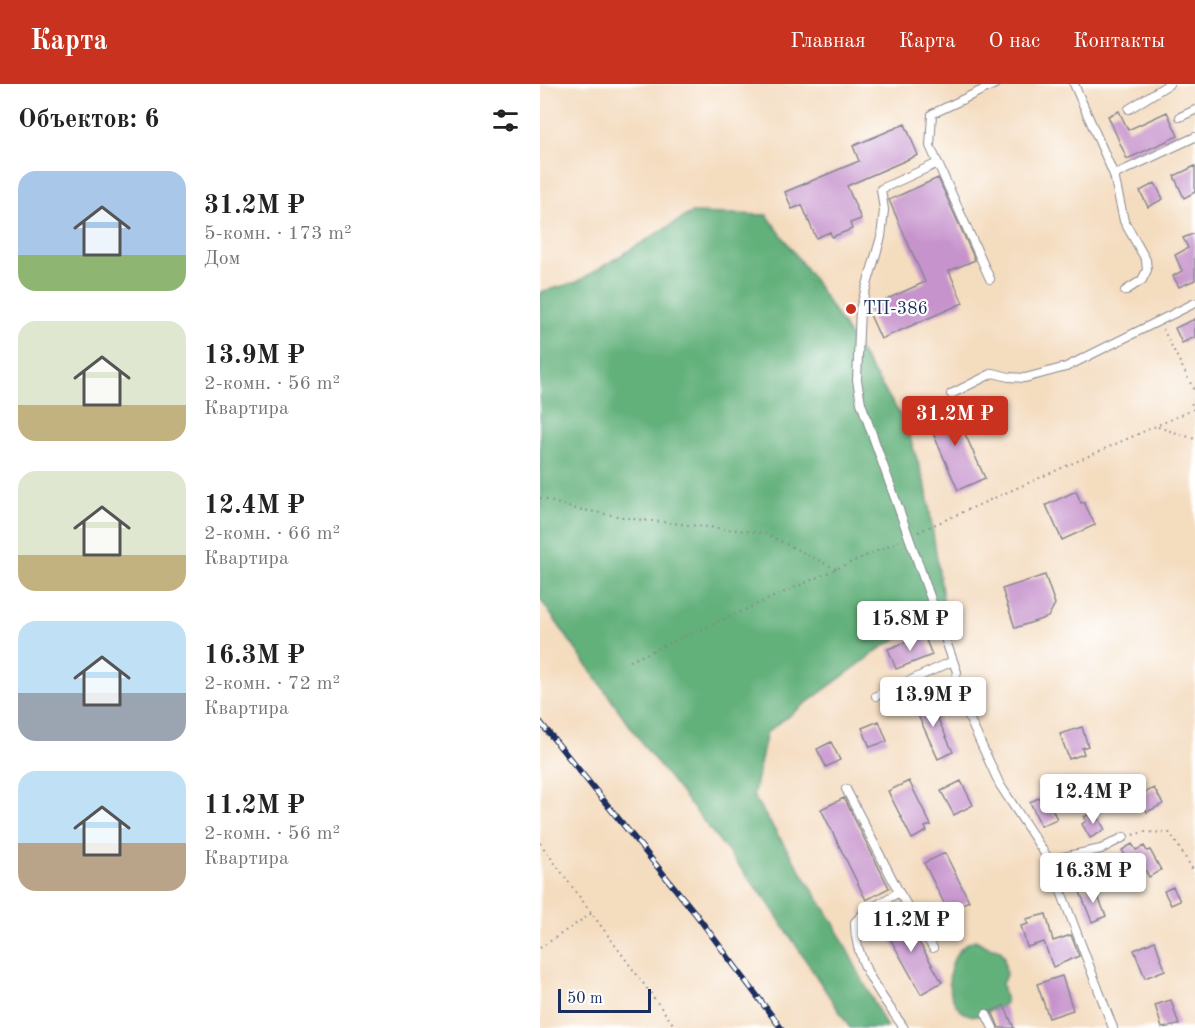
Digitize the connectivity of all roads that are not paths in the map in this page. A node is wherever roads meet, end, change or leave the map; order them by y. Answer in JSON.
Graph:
{"nodes":[{"id":1,"x":995,"y":84,"type":"edge"},
{"id":2,"x":1074,"y":84,"type":"edge"},
{"id":3,"x":1169,"y":84,"type":"edge"},
{"id":4,"x":1129,"y":109,"type":"dead end"},
{"id":5,"x":1195,"y":110,"type":"edge"},
{"id":6,"x":1180,"y":117,"type":"dead end"},
{"id":7,"x":1195,"y":138,"type":"edge"},
{"id":8,"x":938,"y":163,"type":"junction"},
{"id":9,"x":1114,"y":174,"type":"junction"},
{"id":10,"x":990,"y":279,"type":"dead end"},
{"id":11,"x":1125,"y":291,"type":"dead end"},
{"id":12,"x":1195,"y":303,"type":"edge"},
{"id":13,"x":951,"y":394,"type":"dead end"},
{"id":14,"x":953,"y":661,"type":"junction"},
{"id":15,"x":876,"y":696,"type":"dead end"},
{"id":16,"x":846,"y":789,"type":"dead end"},
{"id":17,"x":1124,"y":837,"type":"road end"},
{"id":18,"x":1049,"y":860,"type":"junction"},
{"id":19,"x":899,"y":892,"type":"junction"},
{"id":20,"x":933,"y":948,"type":"dead end"},
{"id":21,"x":986,"y":1014,"type":"dead end"},
{"id":22,"x":904,"y":1028,"type":"edge"},
{"id":23,"x":993,"y":1028,"type":"edge"},
{"id":24,"x":1113,"y":1028,"type":"edge"}],
"edges":[{"from":1,"to":8,"type":"lane"},
{"from":2,"to":9,"type":"lane"},
{"from":3,"to":4,"type":"lane"},
{"from":5,"to":6,"type":"lane"},
{"from":7,"to":9,"type":"lane"},
{"from":8,"to":10,"type":"lane"},
{"from":8,"to":14,"type":"lane"},
{"from":9,"to":11,"type":"lane"},
{"from":12,"to":13,"type":"lane"},
{"from":14,"to":15,"type":"lane"},
{"from":14,"to":18,"type":"lane"},
{"from":16,"to":19,"type":"lane"},
{"from":17,"to":18,"type":"lane"},
{"from":18,"to":24,"type":"lane"},
{"from":19,"to":20,"type":"lane"},
{"from":19,"to":22,"type":"lane"},
{"from":21,"to":23,"type":"lane"}]}
